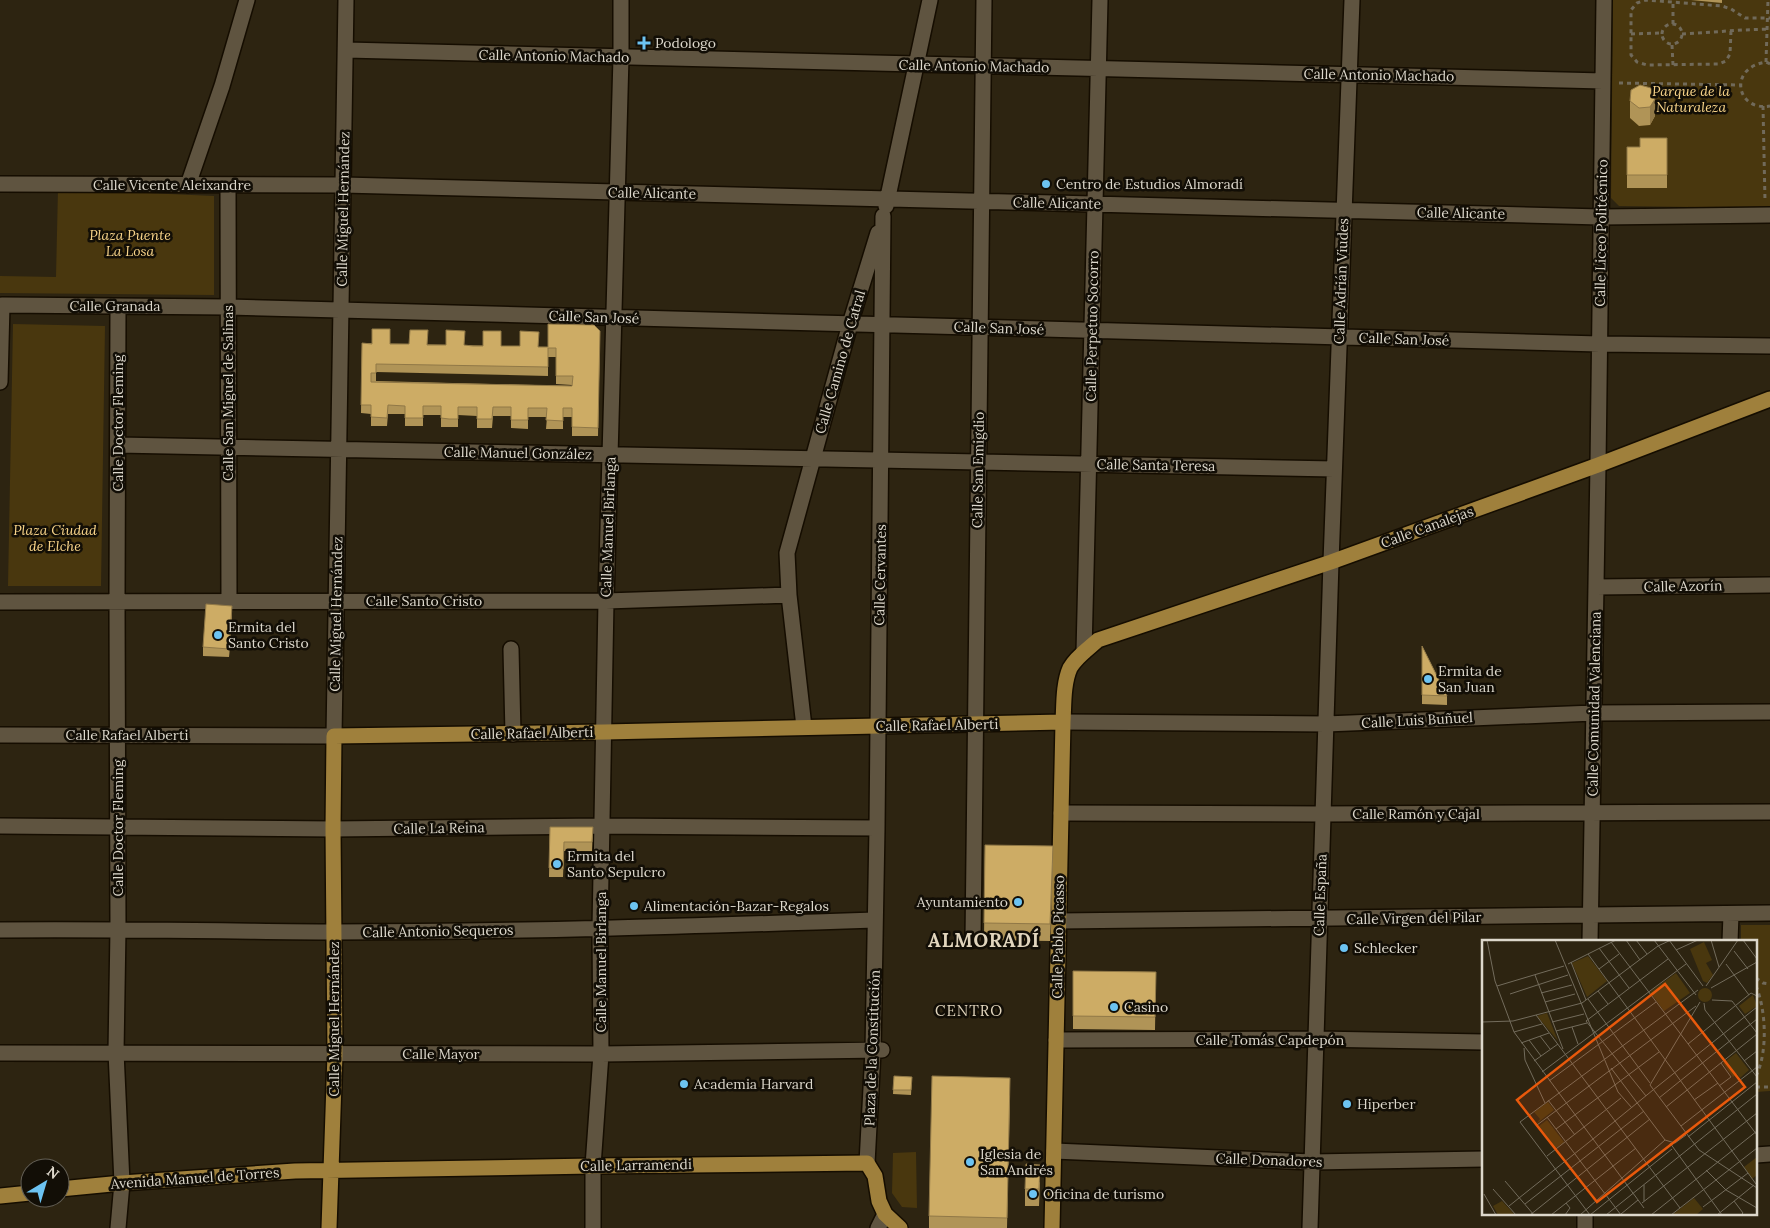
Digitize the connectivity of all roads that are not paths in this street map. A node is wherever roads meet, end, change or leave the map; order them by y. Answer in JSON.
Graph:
{"nodes":[{"id":1,"x":248,"y":0,"type":"edge"},
{"id":2,"x":346,"y":0,"type":"edge"},
{"id":3,"x":621,"y":0,"type":"edge"},
{"id":4,"x":930,"y":0,"type":"edge"},
{"id":5,"x":984,"y":0,"type":"edge"},
{"id":6,"x":1100,"y":0,"type":"edge"},
{"id":7,"x":1352,"y":0,"type":"edge"},
{"id":8,"x":1604,"y":0,"type":"edge"},
{"id":9,"x":346,"y":50,"type":"junction"},
{"id":10,"x":621,"y":57,"type":"junction"},
{"id":11,"x":917,"y":64,"type":"junction"},
{"id":12,"x":983,"y":66,"type":"junction"},
{"id":13,"x":1098,"y":69,"type":"junction"},
{"id":14,"x":1349,"y":75,"type":"junction"},
{"id":15,"x":1603,"y":81,"type":"junction"},
{"id":16,"x":0,"y":184,"type":"edge"},
{"id":17,"x":188,"y":185,"type":"junction"},
{"id":18,"x":228,"y":185,"type":"junction"},
{"id":19,"x":343,"y":186,"type":"junction"},
{"id":20,"x":618,"y":192,"type":"junction"},
{"id":21,"x":888,"y":199,"type":"junction"},
{"id":22,"x":982,"y":201,"type":"junction"},
{"id":23,"x":1095,"y":204,"type":"junction"},
{"id":24,"x":1768,"y":206,"type":"edge"},
{"id":25,"x":1344,"y":210,"type":"junction"},
{"id":26,"x":883,"y":216,"type":"junction"},
{"id":27,"x":1601,"y":216,"type":"junction"},
{"id":28,"x":118,"y":307,"type":"junction"},
{"id":29,"x":228,"y":307,"type":"junction"},
{"id":30,"x":341,"y":310,"type":"junction"},
{"id":31,"x":614,"y":317,"type":"junction"},
{"id":32,"x":850,"y":324,"type":"junction"},
{"id":33,"x":882,"y":325,"type":"junction"},
{"id":34,"x":980,"y":327,"type":"junction"},
{"id":35,"x":1092,"y":330,"type":"junction"},
{"id":36,"x":1339,"y":337,"type":"junction"},
{"id":37,"x":1600,"y":344,"type":"junction"},
{"id":38,"x":1770,"y":346,"type":"edge"},
{"id":39,"x":0,"y":382,"type":"edge"},
{"id":40,"x":1770,"y":399,"type":"edge"},
{"id":41,"x":118,"y":445,"type":"junction"},
{"id":42,"x":229,"y":447,"type":"junction"},
{"id":43,"x":339,"y":450,"type":"junction"},
{"id":44,"x":610,"y":455,"type":"junction"},
{"id":45,"x":812,"y":458,"type":"junction"},
{"id":46,"x":881,"y":460,"type":"junction"},
{"id":47,"x":978,"y":462,"type":"junction"},
{"id":48,"x":1089,"y":464,"type":"junction"},
{"id":49,"x":1598,"y":465,"type":"junction"},
{"id":50,"x":1334,"y":469,"type":"junction"},
{"id":51,"x":1330,"y":562,"type":"junction"},
{"id":52,"x":1770,"y":585,"type":"edge"},
{"id":53,"x":1596,"y":587,"type":"junction"},
{"id":54,"x":789,"y":595,"type":"junction"},
{"id":55,"x":606,"y":600,"type":"junction"},
{"id":56,"x":229,"y":601,"type":"junction"},
{"id":57,"x":336,"y":601,"type":"junction"},
{"id":58,"x":0,"y":602,"type":"edge"},
{"id":59,"x":117,"y":602,"type":"junction"},
{"id":60,"x":511,"y":649,"type":"dead end"},
{"id":61,"x":1084,"y":652,"type":"junction"},
{"id":62,"x":1770,"y":712,"type":"edge"},
{"id":63,"x":1594,"y":713,"type":"junction"},
{"id":64,"x":1063,"y":722,"type":"junction"},
{"id":65,"x":1326,"y":724,"type":"junction"},
{"id":66,"x":975,"y":725,"type":"junction"},
{"id":67,"x":878,"y":726,"type":"junction"},
{"id":68,"x":804,"y":727,"type":"junction"},
{"id":69,"x":604,"y":732,"type":"junction"},
{"id":70,"x":513,"y":734,"type":"junction"},
{"id":71,"x":118,"y":735,"type":"junction"},
{"id":72,"x":0,"y":736,"type":"edge"},
{"id":73,"x":334,"y":736,"type":"junction"},
{"id":74,"x":1770,"y":812,"type":"edge"},
{"id":75,"x":1061,"y":813,"type":"junction"},
{"id":76,"x":1592,"y":813,"type":"junction"},
{"id":77,"x":1323,"y":814,"type":"junction"},
{"id":78,"x":0,"y":826,"type":"edge"},
{"id":79,"x":117,"y":826,"type":"junction"},
{"id":80,"x":602,"y":826,"type":"junction"},
{"id":81,"x":878,"y":828,"type":"junction"},
{"id":82,"x":333,"y":829,"type":"junction"},
{"id":83,"x":1770,"y":913,"type":"edge"},
{"id":84,"x":1590,"y":914,"type":"junction"},
{"id":85,"x":1731,"y":914,"type":"junction"},
{"id":86,"x":1319,"y":920,"type":"junction"},
{"id":87,"x":1059,"y":921,"type":"junction"},
{"id":88,"x":875,"y":927,"type":"junction"},
{"id":89,"x":118,"y":929,"type":"junction"},
{"id":90,"x":600,"y":929,"type":"junction"},
{"id":91,"x":0,"y":930,"type":"edge"},
{"id":92,"x":334,"y":932,"type":"junction"},
{"id":93,"x":972,"y":940,"type":"dead end"},
{"id":94,"x":1590,"y":940,"type":"edge"},
{"id":95,"x":1730,"y":940,"type":"edge"},
{"id":96,"x":1316,"y":1039,"type":"junction"},
{"id":97,"x":1056,"y":1040,"type":"junction"},
{"id":98,"x":1482,"y":1042,"type":"edge"},
{"id":99,"x":878,"y":1050,"type":"junction"},
{"id":100,"x":0,"y":1052,"type":"edge"},
{"id":101,"x":116,"y":1052,"type":"junction"},
{"id":102,"x":335,"y":1054,"type":"junction"},
{"id":103,"x":601,"y":1054,"type":"junction"},
{"id":104,"x":1054,"y":1152,"type":"junction"},
{"id":105,"x":1482,"y":1160,"type":"edge"},
{"id":106,"x":1312,"y":1162,"type":"junction"},
{"id":107,"x":867,"y":1163,"type":"junction"},
{"id":108,"x":593,"y":1166,"type":"junction"},
{"id":109,"x":330,"y":1171,"type":"junction"},
{"id":110,"x":122,"y":1183,"type":"junction"},
{"id":111,"x":70,"y":1189,"type":"edge"},
{"id":112,"x":20,"y":1194,"type":"edge"},
{"id":113,"x":0,"y":1196,"type":"edge"},
{"id":114,"x":886,"y":1214,"type":"junction"},
{"id":115,"x":118,"y":1228,"type":"edge"},
{"id":116,"x":329,"y":1228,"type":"edge"},
{"id":117,"x":593,"y":1228,"type":"edge"},
{"id":118,"x":878,"y":1228,"type":"edge"},
{"id":119,"x":900,"y":1228,"type":"edge"},
{"id":120,"x":1052,"y":1228,"type":"edge"},
{"id":121,"x":1310,"y":1228,"type":"edge"}],
"edges":[{"from":1,"to":17,"type":"street"},
{"from":2,"to":9,"type":"street","name":"Calle Miguel Hernández"},
{"from":3,"to":10,"type":"street","name":"Calle Manuel Birlanga"},
{"from":4,"to":11,"type":"street","name":"Calle Camino de Catral"},
{"from":5,"to":12,"type":"street","name":"Calle San Emigdio"},
{"from":6,"to":13,"type":"street","name":"Calle Perpetuo Socorro"},
{"from":7,"to":14,"type":"street","name":"Calle Adrián Viudes"},
{"from":8,"to":15,"type":"street","name":"Calle Liceo Politécnico"},
{"from":9,"to":10,"type":"street","name":"Calle Antonio Machado"},
{"from":9,"to":19,"type":"street","name":"Calle Miguel Hernández"},
{"from":10,"to":11,"type":"street","name":"Calle Antonio Machado"},
{"from":10,"to":20,"type":"street","name":"Calle Manuel Birlanga"},
{"from":11,"to":12,"type":"street","name":"Calle Antonio Machado"},
{"from":11,"to":21,"type":"street","name":"Calle Camino de Catral"},
{"from":12,"to":13,"type":"street","name":"Calle Antonio Machado"},
{"from":12,"to":22,"type":"street","name":"Calle San Emigdio"},
{"from":13,"to":14,"type":"street","name":"Calle Antonio Machado"},
{"from":13,"to":23,"type":"street","name":"Calle Perpetuo Socorro"},
{"from":14,"to":15,"type":"street","name":"Calle Antonio Machado"},
{"from":14,"to":25,"type":"street","name":"Calle Adrián Viudes"},
{"from":15,"to":27,"type":"street","name":"Calle Liceo Politécnico"},
{"from":16,"to":17,"type":"street","name":"Calle Vicente Aleixandre"},
{"from":17,"to":18,"type":"street","name":"Calle Vicente Aleixandre"},
{"from":18,"to":19,"type":"street","name":"Calle Vicente Aleixandre"},
{"from":18,"to":29,"type":"street","name":"Calle San Miguel de Salinas"},
{"from":19,"to":20,"type":"street","name":"Calle Alicante"},
{"from":19,"to":30,"type":"street","name":"Calle Miguel Hernández"},
{"from":20,"to":21,"type":"street","name":"Calle Alicante"},
{"from":20,"to":31,"type":"street","name":"Calle Manuel Birlanga"},
{"from":21,"to":22,"type":"street","name":"Calle Alicante"},
{"from":21,"to":26,"type":"street","name":"Calle Camino de Catral"},
{"from":22,"to":23,"type":"street","name":"Calle Alicante"},
{"from":22,"to":34,"type":"street","name":"Calle San Emigdio"},
{"from":23,"to":25,"type":"street","name":"Calle Alicante"},
{"from":23,"to":35,"type":"street","name":"Calle Perpetuo Socorro"},
{"from":24,"to":27,"type":"street","name":"Calle Alicante"},
{"from":25,"to":27,"type":"street","name":"Calle Alicante"},
{"from":25,"to":36,"type":"street","name":"Calle Adrián Viudes"},
{"from":26,"to":32,"type":"street","name":"Calle Camino de Catral"},
{"from":26,"to":33,"type":"street","name":"Calle Cervantes"},
{"from":27,"to":37,"type":"street","name":"Calle Liceo Politécnico"},
{"from":28,"to":29,"type":"street","name":"Calle Granada"},
{"from":28,"to":39,"type":"street","name":"Calle Granada"},
{"from":28,"to":41,"type":"street","name":"Calle Doctor Fleming"},
{"from":29,"to":30,"type":"street","name":"Calle San José"},
{"from":29,"to":42,"type":"street","name":"Calle San Miguel de Salinas"},
{"from":30,"to":31,"type":"street","name":"Calle San José"},
{"from":30,"to":43,"type":"street","name":"Calle Miguel Hernández"},
{"from":31,"to":32,"type":"street","name":"Calle San José"},
{"from":31,"to":44,"type":"street","name":"Calle Manuel Birlanga"},
{"from":32,"to":33,"type":"street","name":"Calle San José"},
{"from":32,"to":45,"type":"street","name":"Calle Camino de Catral"},
{"from":33,"to":34,"type":"street","name":"Calle San José"},
{"from":33,"to":46,"type":"street","name":"Calle Cervantes"},
{"from":34,"to":35,"type":"street","name":"Calle San José"},
{"from":34,"to":47,"type":"street","name":"Calle San Emigdio"},
{"from":35,"to":36,"type":"street","name":"Calle San José"},
{"from":35,"to":48,"type":"street","name":"Calle Perpetuo Socorro"},
{"from":36,"to":37,"type":"street","name":"Calle San José"},
{"from":36,"to":50,"type":"street","name":"Calle Adrián Viudes"},
{"from":37,"to":38,"type":"street","name":"Calle San José"},
{"from":37,"to":49,"type":"street","name":"Calle Liceo Politécnico"},
{"from":40,"to":49,"type":"main road","name":"Calle Canalejas"},
{"from":41,"to":42,"type":"street","name":"Calle Manuel González"},
{"from":41,"to":59,"type":"street","name":"Calle Doctor Fleming"},
{"from":42,"to":43,"type":"street","name":"Calle Manuel González"},
{"from":42,"to":56,"type":"street","name":"Calle San Miguel de Salinas"},
{"from":43,"to":44,"type":"street","name":"Calle Manuel González"},
{"from":43,"to":57,"type":"street","name":"Calle Miguel Hernández"},
{"from":44,"to":45,"type":"street","name":"Calle Manuel González"},
{"from":44,"to":55,"type":"street","name":"Calle Manuel Birlanga"},
{"from":45,"to":46,"type":"street","name":"Calle Manuel González"},
{"from":45,"to":54,"type":"street","name":"Calle Camino de Catral"},
{"from":46,"to":47,"type":"street","name":"Calle Manuel González"},
{"from":46,"to":67,"type":"street","name":"Calle Cervantes"},
{"from":47,"to":48,"type":"street","name":"Calle Santa Teresa"},
{"from":47,"to":66,"type":"street","name":"Calle San Emigdio"},
{"from":48,"to":50,"type":"street","name":"Calle Santa Teresa"},
{"from":48,"to":61,"type":"street","name":"Calle Perpetuo Socorro"},
{"from":49,"to":51,"type":"main road","name":"Calle Canalejas"},
{"from":49,"to":53,"type":"street","name":"Calle Comunidad Valenciana"},
{"from":50,"to":51,"type":"street","name":"Calle Adrián Viudes"},
{"from":51,"to":61,"type":"main road","name":"Calle Canalejas"},
{"from":51,"to":65,"type":"street","name":"Calle España"},
{"from":52,"to":53,"type":"street","name":"Calle Azorín"},
{"from":53,"to":63,"type":"street","name":"Calle Comunidad Valenciana"},
{"from":54,"to":55,"type":"street","name":"Calle Santo Cristo"},
{"from":54,"to":68,"type":"street","name":"Calle Camino de Catral"},
{"from":55,"to":57,"type":"street","name":"Calle Santo Cristo"},
{"from":55,"to":69,"type":"street","name":"Calle Manuel Birlanga"},
{"from":56,"to":57,"type":"street","name":"Calle Santo Cristo"},
{"from":56,"to":59,"type":"street","name":"Calle Santo Cristo"},
{"from":57,"to":73,"type":"street","name":"Calle Miguel Hernández"},
{"from":58,"to":59,"type":"street","name":"Calle Santo Cristo"},
{"from":59,"to":71,"type":"street","name":"Calle Doctor Fleming"},
{"from":60,"to":70,"type":"street"},
{"from":61,"to":64,"type":"main road","name":"Calle Pablo Picasso"},
{"from":62,"to":63,"type":"street","name":"Calle Luis Buñuel"},
{"from":63,"to":65,"type":"street","name":"Calle Luis Buñuel"},
{"from":63,"to":76,"type":"street","name":"Calle Comunidad Valenciana"},
{"from":64,"to":65,"type":"street","name":"Calle Luis Buñuel"},
{"from":64,"to":66,"type":"main road","name":"Calle Rafael Alberti"},
{"from":64,"to":75,"type":"main road","name":"Calle Pablo Picasso"},
{"from":65,"to":77,"type":"street","name":"Calle España"},
{"from":66,"to":67,"type":"main road","name":"Calle Rafael Alberti"},
{"from":66,"to":93,"type":"street","name":"Calle San Emigdio"},
{"from":67,"to":68,"type":"main road","name":"Calle Rafael Alberti"},
{"from":67,"to":81,"type":"street","name":"Calle Cervantes"},
{"from":68,"to":69,"type":"main road","name":"Calle Rafael Alberti"},
{"from":69,"to":70,"type":"main road","name":"Calle Rafael Alberti"},
{"from":69,"to":80,"type":"street","name":"Calle Manuel Birlanga"},
{"from":70,"to":73,"type":"main road","name":"Calle Rafael Alberti"},
{"from":71,"to":72,"type":"street","name":"Calle Rafael Alberti"},
{"from":71,"to":73,"type":"street","name":"Calle Rafael Alberti"},
{"from":71,"to":79,"type":"street","name":"Calle Doctor Fleming"},
{"from":73,"to":82,"type":"main road","name":"Calle Miguel Hernández"},
{"from":74,"to":76,"type":"street","name":"Calle Ramón y Cajal"},
{"from":75,"to":77,"type":"street","name":"Calle Ramón y Cajal"},
{"from":75,"to":87,"type":"main road","name":"Calle Pablo Picasso"},
{"from":76,"to":77,"type":"street","name":"Calle Ramón y Cajal"},
{"from":76,"to":84,"type":"street","name":"Calle Comunidad Valenciana"},
{"from":77,"to":86,"type":"street","name":"Calle España"},
{"from":78,"to":79,"type":"street","name":"Calle La Reina"},
{"from":79,"to":82,"type":"street","name":"Calle La Reina"},
{"from":79,"to":89,"type":"street","name":"Calle Doctor Fleming"},
{"from":80,"to":81,"type":"street","name":"Calle La Reina"},
{"from":80,"to":82,"type":"street","name":"Calle La Reina"},
{"from":80,"to":90,"type":"street","name":"Calle Manuel Birlanga"},
{"from":81,"to":88,"type":"street","name":"Calle Cervantes"},
{"from":82,"to":92,"type":"main road","name":"Calle Miguel Hernández"},
{"from":83,"to":85,"type":"street","name":"Calle Virgen del Pilar"},
{"from":84,"to":85,"type":"street","name":"Calle Virgen del Pilar"},
{"from":84,"to":86,"type":"street","name":"Calle Virgen del Pilar"},
{"from":84,"to":94,"type":"street","name":"Calle Comunidad Valenciana"},
{"from":85,"to":95,"type":"street"},
{"from":86,"to":87,"type":"street","name":"Calle Virgen del Pilar"},
{"from":86,"to":96,"type":"street","name":"Calle España"},
{"from":87,"to":97,"type":"main road","name":"Calle Pablo Picasso"},
{"from":88,"to":90,"type":"street","name":"Calle Antonio Sequeros"},
{"from":88,"to":99,"type":"street","name":"Plaza de la Constitución"},
{"from":89,"to":91,"type":"street","name":"Calle Antonio Sequeros"},
{"from":89,"to":92,"type":"street","name":"Calle Antonio Sequeros"},
{"from":89,"to":101,"type":"street","name":"Calle Doctor Fleming"},
{"from":90,"to":92,"type":"street","name":"Calle Antonio Sequeros"},
{"from":90,"to":103,"type":"street","name":"Calle Manuel Birlanga"},
{"from":92,"to":102,"type":"main road","name":"Calle Miguel Hernández"},
{"from":96,"to":97,"type":"street","name":"Calle Tomás Capdepón"},
{"from":96,"to":98,"type":"street","name":"Calle Tomás Capdepón"},
{"from":96,"to":106,"type":"street","name":"Calle España"},
{"from":97,"to":104,"type":"main road","name":"Calle Pablo Picasso"},
{"from":99,"to":103,"type":"street","name":"Calle Mayor"},
{"from":99,"to":107,"type":"street","name":"Plaza de la Constitución"},
{"from":100,"to":101,"type":"street","name":"Calle Mayor"},
{"from":101,"to":102,"type":"street","name":"Calle Mayor"},
{"from":101,"to":110,"type":"street","name":"Calle Doctor Fleming"},
{"from":102,"to":103,"type":"street","name":"Calle Mayor"},
{"from":102,"to":109,"type":"main road","name":"Calle Miguel Hernández"},
{"from":103,"to":108,"type":"street","name":"Calle Manuel Birlanga"},
{"from":104,"to":106,"type":"street","name":"Calle Donadores"},
{"from":104,"to":120,"type":"main road","name":"Calle Pablo Picasso"},
{"from":105,"to":106,"type":"street","name":"Calle Donadores"},
{"from":106,"to":121,"type":"street","name":"Calle España"},
{"from":107,"to":108,"type":"main road","name":"Calle Larramendi"},
{"from":107,"to":114,"type":"main road"},
{"from":108,"to":109,"type":"main road","name":"Calle Larramendi"},
{"from":108,"to":117,"type":"street","name":"Calle Manuel Birlanga"},
{"from":109,"to":110,"type":"main road","name":"Avenida Manuel de Torres"},
{"from":109,"to":116,"type":"main road","name":"Calle Miguel Hernández"},
{"from":110,"to":111,"type":"main road","name":"Avenida Manuel de Torres"},
{"from":110,"to":115,"type":"street","name":"Calle Doctor Fleming"},
{"from":112,"to":113,"type":"main road"},
{"from":114,"to":118,"type":"street"},
{"from":114,"to":119,"type":"main road"}]}
